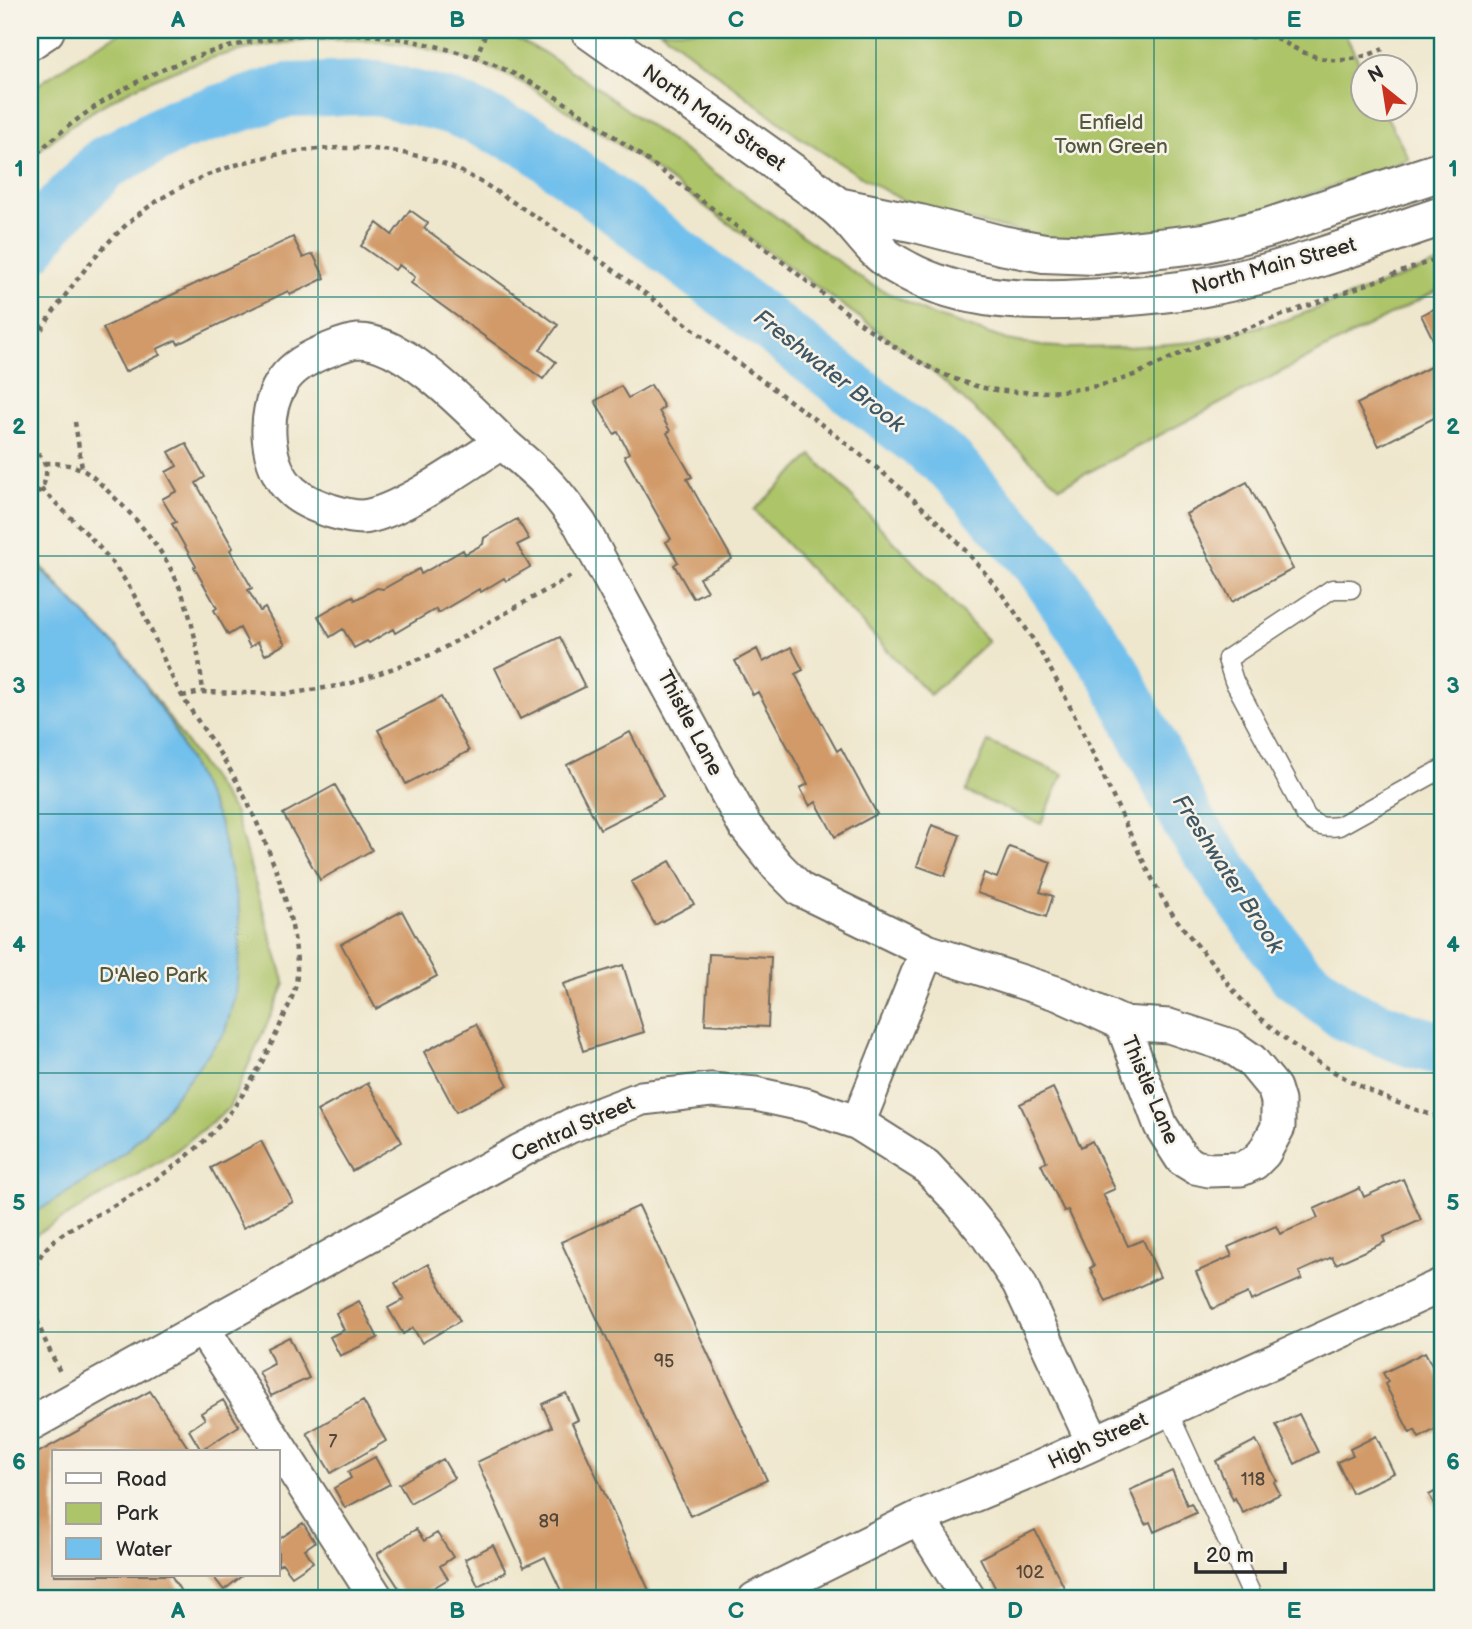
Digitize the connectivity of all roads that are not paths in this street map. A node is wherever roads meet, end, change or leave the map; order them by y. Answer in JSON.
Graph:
{"nodes":[{"id":1,"x":45,"y":30,"type":"edge"},
{"id":2,"x":590,"y":30,"type":"edge"},
{"id":3,"x":30,"y":40,"type":"edge"},
{"id":4,"x":1442,"y":171,"type":"edge"},
{"id":5,"x":838,"y":207,"type":"junction"},
{"id":6,"x":1442,"y":216,"type":"edge"},
{"id":7,"x":502,"y":442,"type":"junction"},
{"id":8,"x":1351,"y":589,"type":"dead end"},
{"id":9,"x":1440,"y":771,"type":"edge"},
{"id":10,"x":927,"y":951,"type":"junction"},
{"id":11,"x":1122,"y":1023,"type":"junction"},
{"id":12,"x":858,"y":1123,"type":"junction"},
{"id":13,"x":1442,"y":1285,"type":"edge"},
{"id":14,"x":203,"y":1329,"type":"junction"},
{"id":15,"x":1167,"y":1409,"type":"junction"},
{"id":16,"x":30,"y":1424,"type":"edge"},
{"id":17,"x":1093,"y":1442,"type":"junction"},
{"id":18,"x":918,"y":1518,"type":"junction"},
{"id":19,"x":1250,"y":1591,"type":"dead end"},
{"id":20,"x":377,"y":1599,"type":"edge"},
{"id":21,"x":755,"y":1599,"type":"edge"},
{"id":22,"x":969,"y":1599,"type":"edge"}],
"edges":[{"from":1,"to":3,"type":"street"},
{"from":2,"to":5,"type":"street","name":"North Main Street"},
{"from":4,"to":5,"type":"street","name":"North Main Street"},
{"from":5,"to":6,"type":"street","name":"North Main Street"},
{"from":7,"to":7,"type":"street","name":"Thistle Lane"},
{"from":7,"to":10,"type":"street","name":"Thistle Lane"},
{"from":8,"to":9,"type":"lane"},
{"from":10,"to":11,"type":"street","name":"Thistle Lane"},
{"from":10,"to":12,"type":"street"},
{"from":11,"to":11,"type":"street","name":"Thistle Lane"},
{"from":12,"to":14,"type":"street","name":"Central Street"},
{"from":12,"to":17,"type":"street","name":"Central Street"},
{"from":13,"to":15,"type":"street","name":"High Street"},
{"from":14,"to":16,"type":"street","name":"Central Street"},
{"from":14,"to":20,"type":"street"},
{"from":15,"to":17,"type":"street","name":"High Street"},
{"from":15,"to":19,"type":"lane"},
{"from":17,"to":18,"type":"street","name":"High Street"},
{"from":18,"to":21,"type":"street","name":"High Street"},
{"from":18,"to":22,"type":"street"}]}
